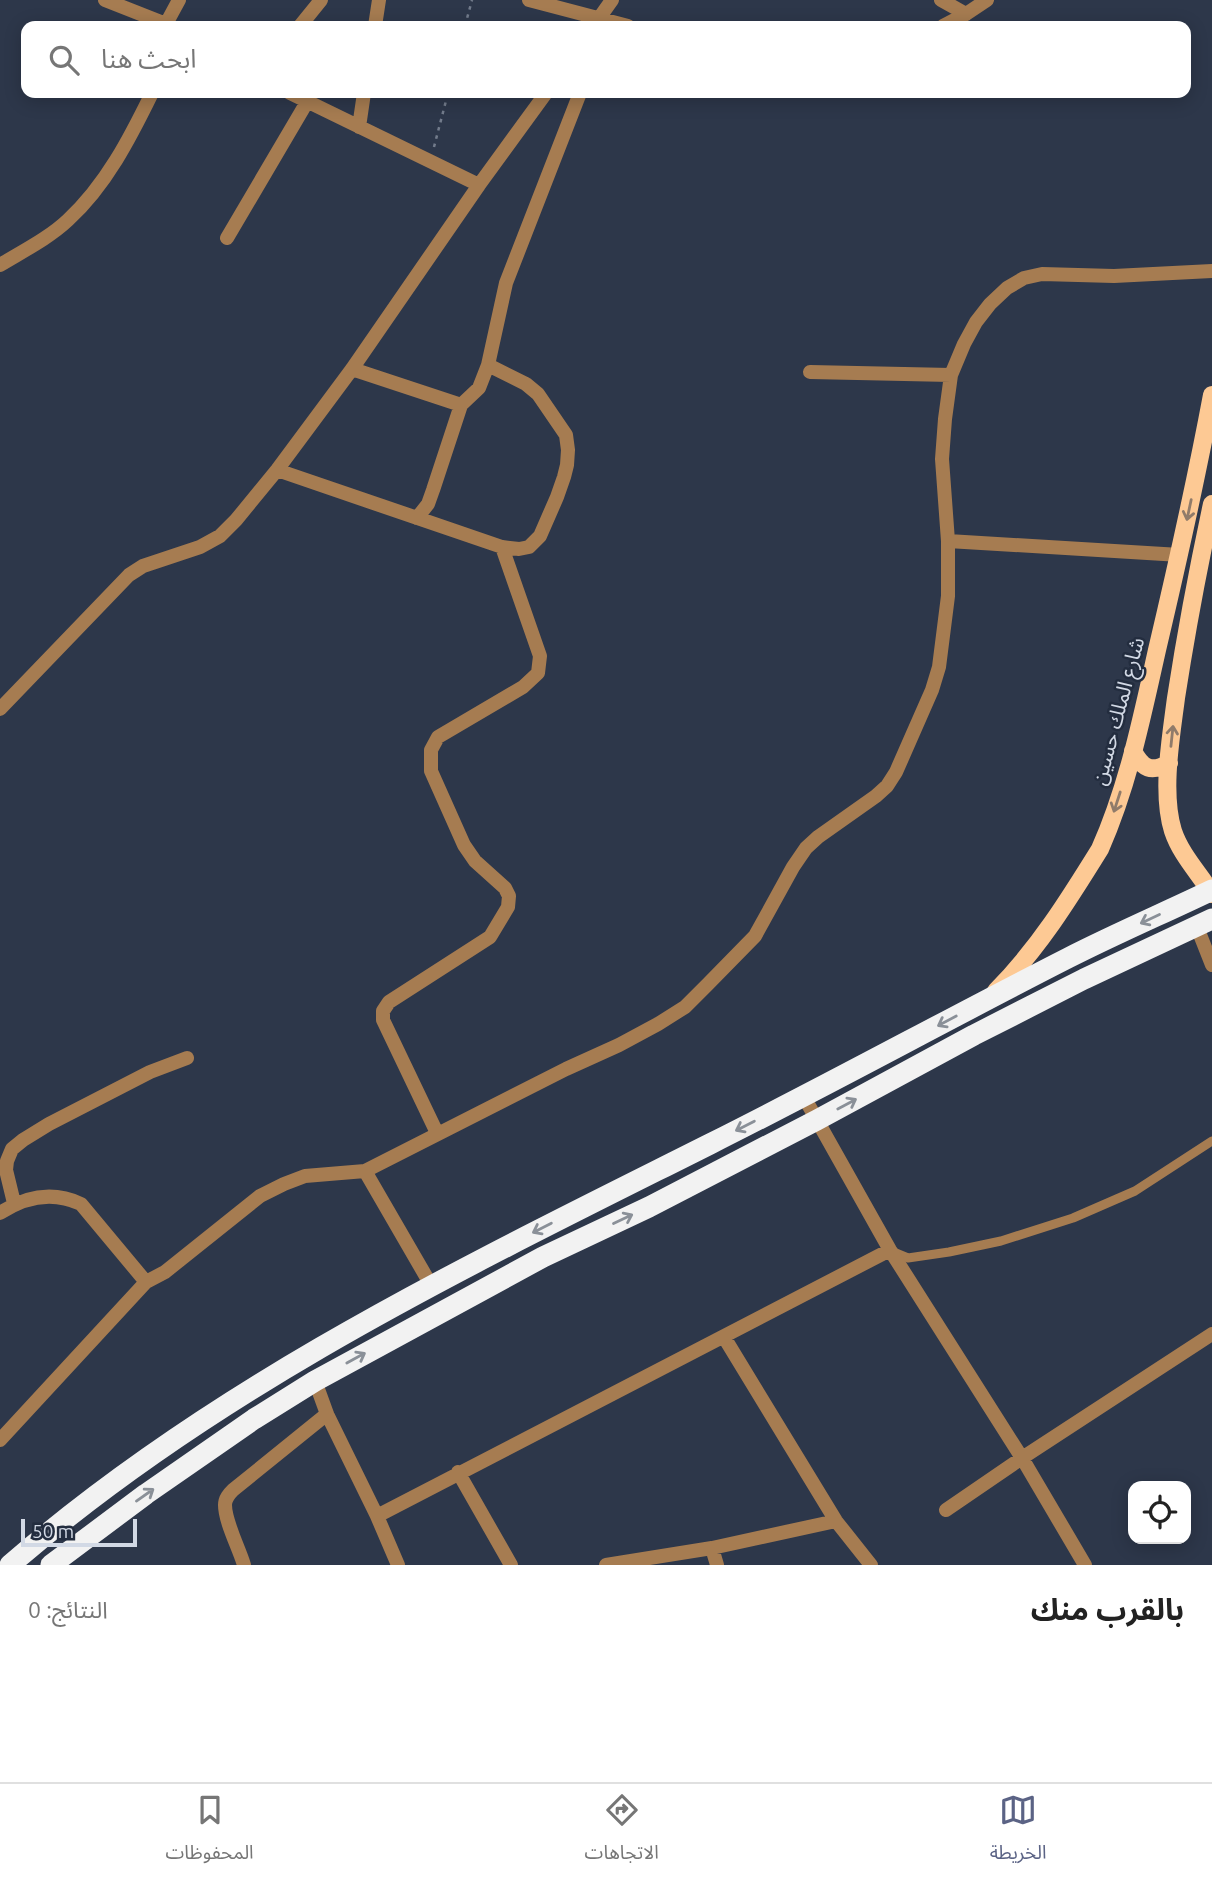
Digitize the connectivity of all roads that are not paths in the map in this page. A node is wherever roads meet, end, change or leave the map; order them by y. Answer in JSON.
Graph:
{"nodes":[{"id":1,"x":105,"y":0,"type":"edge"},
{"id":2,"x":179,"y":0,"type":"edge"},
{"id":3,"x":321,"y":0,"type":"edge"},
{"id":4,"x":379,"y":0,"type":"edge"},
{"id":5,"x":529,"y":0,"type":"edge"},
{"id":6,"x":612,"y":0,"type":"edge"},
{"id":7,"x":941,"y":0,"type":"edge"},
{"id":8,"x":987,"y":0,"type":"edge"},
{"id":9,"x":966,"y":14,"type":"junction"},
{"id":10,"x":159,"y":21,"type":"edge"},
{"id":11,"x":171,"y":21,"type":"edge"},
{"id":12,"x":304,"y":21,"type":"edge"},
{"id":13,"x":376,"y":21,"type":"edge"},
{"id":14,"x":593,"y":21,"type":"edge"},
{"id":15,"x":597,"y":21,"type":"edge"},
{"id":16,"x":953,"y":21,"type":"edge"},
{"id":17,"x":149,"y":98,"type":"edge"},
{"id":18,"x":299,"y":98,"type":"edge"},
{"id":19,"x":363,"y":98,"type":"edge"},
{"id":20,"x":542,"y":98,"type":"edge"},
{"id":21,"x":578,"y":98,"type":"edge"},
{"id":22,"x":306,"y":102,"type":"junction"},
{"id":23,"x":359,"y":127,"type":"junction"},
{"id":24,"x":479,"y":185,"type":"junction"},
{"id":25,"x":227,"y":238,"type":"dead end"},
{"id":26,"x":0,"y":265,"type":"edge"},
{"id":27,"x":1212,"y":271,"type":"edge"},
{"id":28,"x":488,"y":365,"type":"junction"},
{"id":29,"x":352,"y":369,"type":"junction"},
{"id":30,"x":810,"y":372,"type":"dead end"},
{"id":31,"x":951,"y":374,"type":"junction"},
{"id":32,"x":1212,"y":395,"type":"edge"},
{"id":33,"x":461,"y":405,"type":"junction"},
{"id":34,"x":1205,"y":467,"type":"edge"},
{"id":35,"x":277,"y":470,"type":"junction"},
{"id":36,"x":1212,"y":504,"type":"edge"},
{"id":37,"x":418,"y":518,"type":"junction"},
{"id":38,"x":948,"y":541,"type":"junction"},
{"id":39,"x":502,"y":547,"type":"junction"},
{"id":40,"x":1180,"y":555,"type":"junction"},
{"id":41,"x":0,"y":709,"type":"edge"},
{"id":42,"x":1133,"y":751,"type":"junction"},
{"id":43,"x":1169,"y":763,"type":"junction"},
{"id":44,"x":1211,"y":891,"type":"edge"},
{"id":45,"x":1204,"y":923,"type":"edge"},
{"id":46,"x":1212,"y":965,"type":"edge"},
{"id":47,"x":986,"y":1001,"type":"junction"},
{"id":48,"x":187,"y":1058,"type":"dead end"},
{"id":49,"x":804,"y":1097,"type":"junction"},
{"id":50,"x":817,"y":1120,"type":"junction"},
{"id":51,"x":437,"y":1133,"type":"junction"},
{"id":52,"x":1212,"y":1141,"type":"edge"},
{"id":53,"x":365,"y":1171,"type":"junction"},
{"id":54,"x":14,"y":1203,"type":"junction"},
{"id":55,"x":0,"y":1213,"type":"edge"},
{"id":56,"x":890,"y":1250,"type":"junction"},
{"id":57,"x":146,"y":1282,"type":"junction"},
{"id":58,"x":431,"y":1285,"type":"junction"},
{"id":59,"x":724,"y":1337,"type":"junction"},
{"id":60,"x":1210,"y":1339,"type":"edge"},
{"id":61,"x":315,"y":1381,"type":"junction"},
{"id":62,"x":327,"y":1414,"type":"junction"},
{"id":63,"x":0,"y":1440,"type":"edge"},
{"id":64,"x":1023,"y":1458,"type":"junction"},
{"id":65,"x":458,"y":1472,"type":"junction"},
{"id":66,"x":946,"y":1510,"type":"dead end"},
{"id":67,"x":377,"y":1516,"type":"junction"},
{"id":68,"x":836,"y":1521,"type":"junction"},
{"id":69,"x":712,"y":1548,"type":"junction"},
{"id":70,"x":10,"y":1565,"type":"edge"},
{"id":71,"x":51,"y":1565,"type":"edge"},
{"id":72,"x":244,"y":1565,"type":"edge"},
{"id":73,"x":398,"y":1565,"type":"edge"},
{"id":74,"x":511,"y":1565,"type":"edge"},
{"id":75,"x":606,"y":1565,"type":"edge"},
{"id":76,"x":717,"y":1565,"type":"edge"},
{"id":77,"x":871,"y":1565,"type":"edge"},
{"id":78,"x":1085,"y":1565,"type":"edge"}],
"edges":[{"from":1,"to":10,"type":"street"},
{"from":2,"to":11,"type":"street"},
{"from":3,"to":12,"type":"street"},
{"from":4,"to":13,"type":"street"},
{"from":5,"to":14,"type":"street"},
{"from":6,"to":15,"type":"street"},
{"from":7,"to":9,"type":"street"},
{"from":8,"to":9,"type":"street"},
{"from":9,"to":16,"type":"street"},
{"from":17,"to":26,"type":"street"},
{"from":18,"to":22,"type":"street"},
{"from":19,"to":23,"type":"street"},
{"from":20,"to":24,"type":"street"},
{"from":21,"to":28,"type":"street"},
{"from":22,"to":23,"type":"street"},
{"from":22,"to":25,"type":"street"},
{"from":23,"to":24,"type":"street"},
{"from":24,"to":29,"type":"street"},
{"from":27,"to":31,"type":"street"},
{"from":28,"to":33,"type":"street"},
{"from":28,"to":39,"type":"street"},
{"from":29,"to":33,"type":"street"},
{"from":29,"to":35,"type":"street"},
{"from":30,"to":31,"type":"street"},
{"from":31,"to":38,"type":"street"},
{"from":32,"to":34,"type":"main road","name":"شارع الملك حسين"},
{"from":33,"to":37,"type":"street"},
{"from":34,"to":40,"type":"main road","name":"شارع الملك حسين","one_way":true},
{"from":35,"to":37,"type":"street"},
{"from":35,"to":41,"type":"street"},
{"from":43,"to":36,"type":"main road","one_way":true},
{"from":37,"to":39,"type":"street"},
{"from":38,"to":40,"type":"street"},
{"from":38,"to":51,"type":"street"},
{"from":39,"to":51,"type":"street"},
{"from":40,"to":42,"type":"main road","name":"شارع الملك حسين"},
{"from":42,"to":43,"type":"main road"},
{"from":42,"to":47,"type":"main road","name":"شارع الملك حسين","one_way":true},
{"from":43,"to":44,"type":"main road"},
{"from":44,"to":47,"type":"highway","one_way":true},
{"from":45,"to":46,"type":"street"},
{"from":50,"to":45,"type":"highway","one_way":true},
{"from":47,"to":49,"type":"highway","one_way":true},
{"from":48,"to":54,"type":"street"},
{"from":49,"to":50,"type":"street"},
{"from":49,"to":58,"type":"highway","one_way":true},
{"from":50,"to":56,"type":"street"},
{"from":61,"to":50,"type":"highway","one_way":true},
{"from":51,"to":53,"type":"street"},
{"from":52,"to":56,"type":"lane"},
{"from":53,"to":57,"type":"street"},
{"from":53,"to":58,"type":"street"},
{"from":54,"to":55,"type":"street"},
{"from":54,"to":57,"type":"street"},
{"from":56,"to":59,"type":"street"},
{"from":56,"to":64,"type":"street"},
{"from":57,"to":63,"type":"street"},
{"from":58,"to":70,"type":"highway"},
{"from":59,"to":65,"type":"street"},
{"from":59,"to":68,"type":"street"},
{"from":60,"to":64,"type":"street"},
{"from":61,"to":62,"type":"street"},
{"from":71,"to":61,"type":"highway","one_way":true},
{"from":62,"to":67,"type":"street"},
{"from":62,"to":72,"type":"street"},
{"from":64,"to":66,"type":"street"},
{"from":64,"to":78,"type":"street"},
{"from":65,"to":67,"type":"street"},
{"from":65,"to":74,"type":"street"},
{"from":67,"to":73,"type":"street"},
{"from":68,"to":69,"type":"street"},
{"from":68,"to":77,"type":"street"},
{"from":69,"to":75,"type":"street"},
{"from":69,"to":76,"type":"street"}]}
